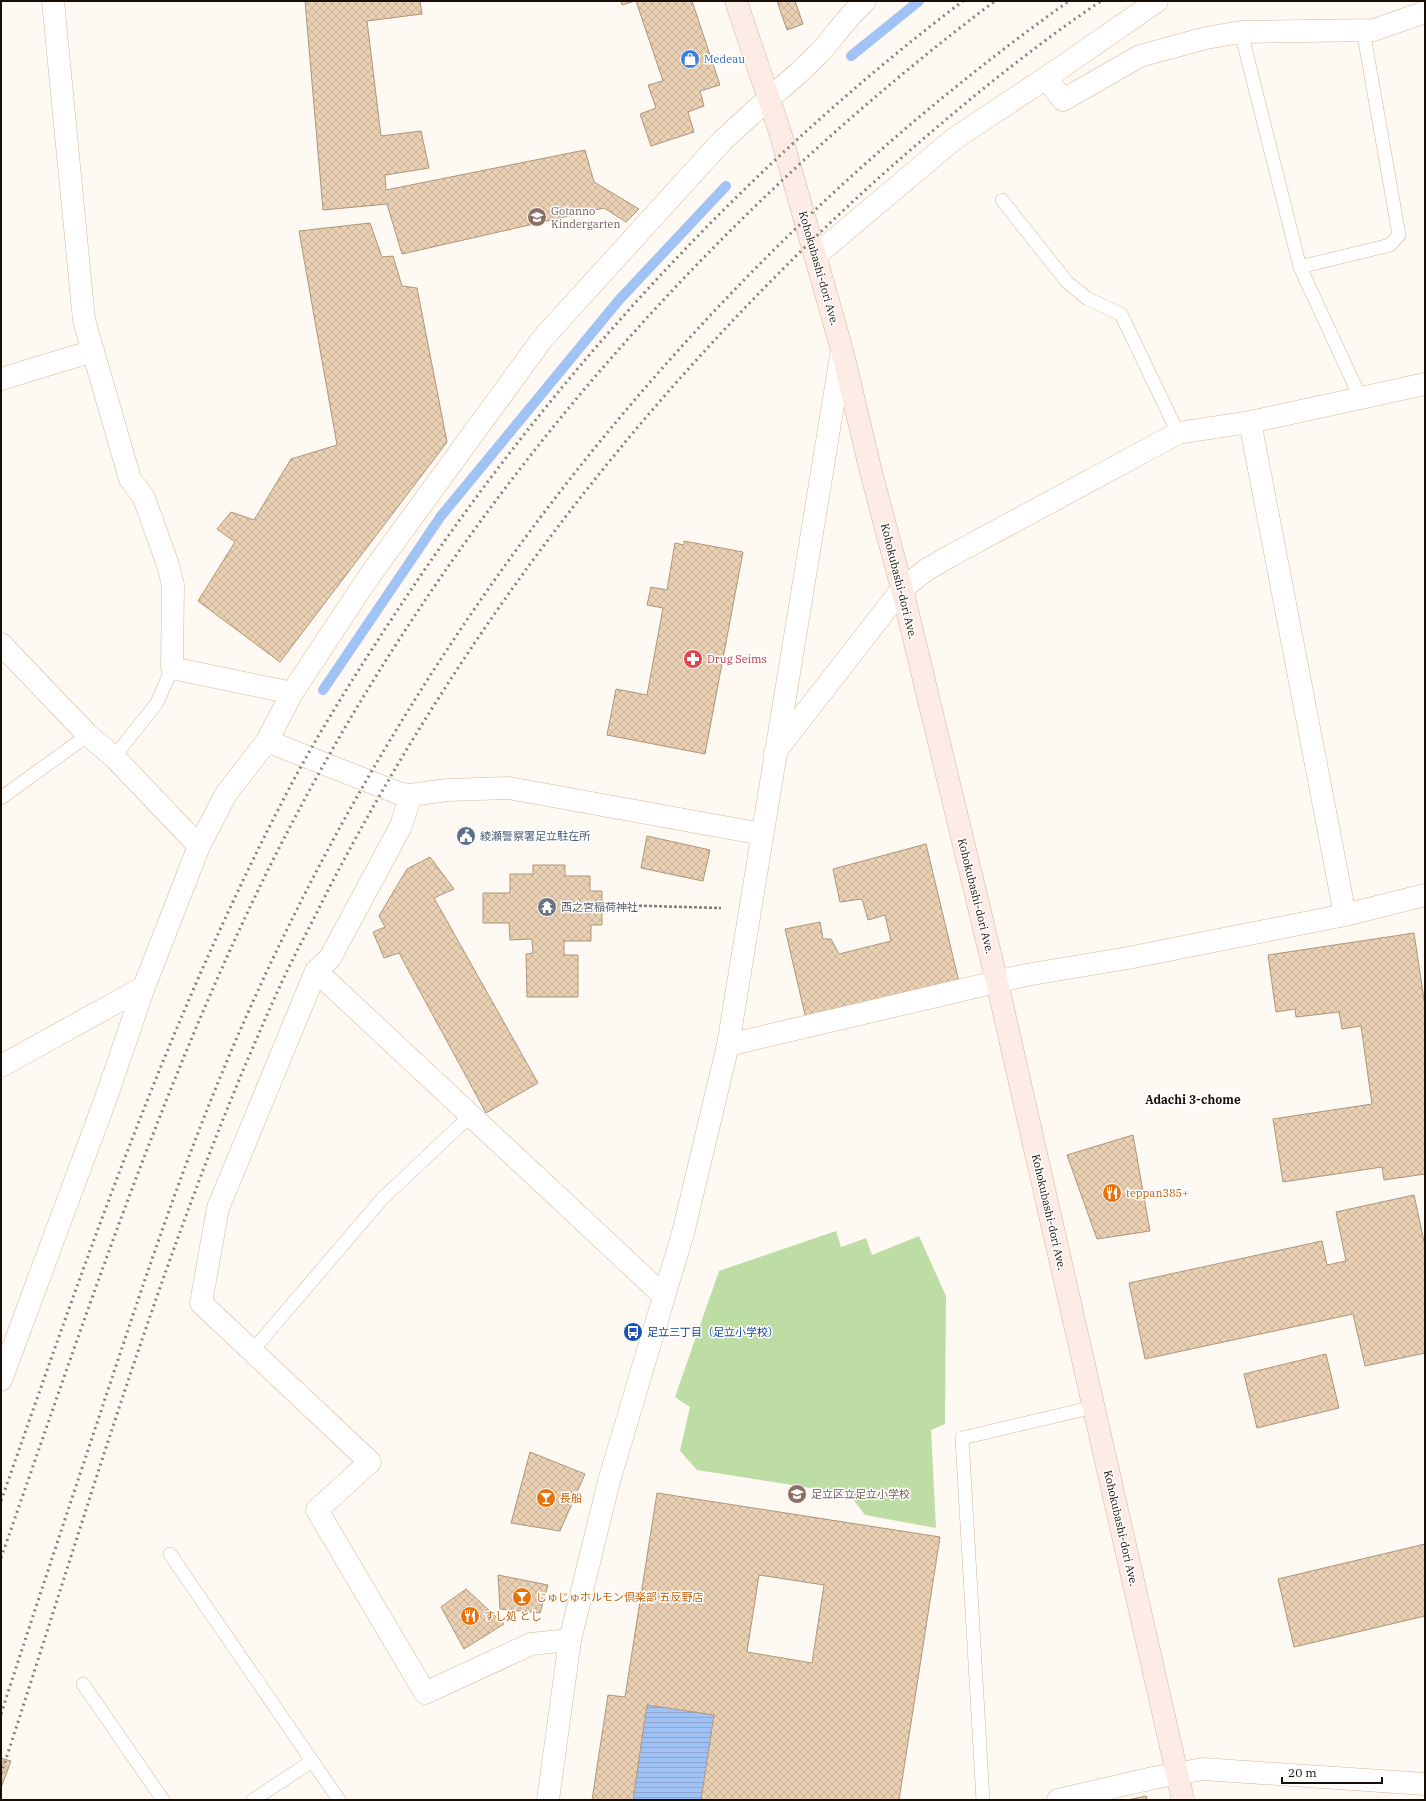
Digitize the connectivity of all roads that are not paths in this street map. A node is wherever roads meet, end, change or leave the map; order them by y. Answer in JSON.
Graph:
{"nodes":[{"id":1,"x":53,"y":1,"type":"edge"},
{"id":2,"x":736,"y":1,"type":"edge"},
{"id":3,"x":1157,"y":1,"type":"edge"},
{"id":4,"x":859,"y":4,"type":"edge"},
{"id":5,"x":1425,"y":12,"type":"edge"},
{"id":6,"x":1363,"y":30,"type":"junction"},
{"id":7,"x":1241,"y":32,"type":"junction"},
{"id":8,"x":1046,"y":78,"type":"junction"},
{"id":9,"x":768,"y":98,"type":"junction"},
{"id":10,"x":1002,"y":200,"type":"dead end"},
{"id":11,"x":815,"y":256,"type":"junction"},
{"id":12,"x":1300,"y":267,"type":"junction"},
{"id":13,"x":842,"y":350,"type":"junction"},
{"id":14,"x":93,"y":351,"type":"junction"},
{"id":15,"x":1,"y":379,"type":"edge"},
{"id":16,"x":1425,"y":384,"type":"edge"},
{"id":17,"x":1361,"y":399,"type":"junction"},
{"id":18,"x":1250,"y":422,"type":"junction"},
{"id":19,"x":1178,"y":433,"type":"junction"},
{"id":20,"x":902,"y":589,"type":"junction"},
{"id":21,"x":1,"y":644,"type":"edge"},
{"id":22,"x":172,"y":668,"type":"junction"},
{"id":23,"x":292,"y":693,"type":"junction"},
{"id":24,"x":88,"y":735,"type":"junction"},
{"id":25,"x":267,"y":741,"type":"junction"},
{"id":26,"x":775,"y":752,"type":"junction"},
{"id":27,"x":114,"y":757,"type":"junction"},
{"id":28,"x":411,"y":795,"type":"junction"},
{"id":29,"x":1,"y":798,"type":"edge"},
{"id":30,"x":762,"y":834,"type":"junction"},
{"id":31,"x":199,"y":846,"type":"junction"},
{"id":32,"x":1425,"y":895,"type":"edge"},
{"id":33,"x":1345,"y":915,"type":"junction"},
{"id":34,"x":316,"y":971,"type":"junction"},
{"id":35,"x":997,"y":982,"type":"junction"},
{"id":36,"x":144,"y":987,"type":"junction"},
{"id":37,"x":728,"y":1045,"type":"junction"},
{"id":38,"x":1,"y":1066,"type":"edge"},
{"id":39,"x":471,"y":1115,"type":"junction"},
{"id":40,"x":664,"y":1296,"type":"junction"},
{"id":41,"x":252,"y":1351,"type":"junction"},
{"id":42,"x":1,"y":1380,"type":"edge"},
{"id":43,"x":1094,"y":1407,"type":"junction"},
{"id":44,"x":170,"y":1554,"type":"dead end"},
{"id":45,"x":570,"y":1640,"type":"junction"},
{"id":46,"x":83,"y":1684,"type":"dead end"},
{"id":47,"x":312,"y":1761,"type":"junction"},
{"id":48,"x":1177,"y":1773,"type":"junction"},
{"id":49,"x":1425,"y":1784,"type":"edge"},
{"id":50,"x":163,"y":1800,"type":"edge"},
{"id":51,"x":253,"y":1800,"type":"edge"},
{"id":52,"x":339,"y":1800,"type":"edge"},
{"id":53,"x":548,"y":1800,"type":"edge"},
{"id":54,"x":983,"y":1800,"type":"edge"},
{"id":55,"x":1058,"y":1800,"type":"edge"},
{"id":56,"x":1183,"y":1800,"type":"edge"}],
"edges":[{"from":1,"to":14,"type":"street"},
{"from":2,"to":9,"type":"main road","name":"Kohokubashi-dori Ave."},
{"from":3,"to":8,"type":"street"},
{"from":4,"to":9,"type":"street"},
{"from":5,"to":6,"type":"street"},
{"from":6,"to":7,"type":"street"},
{"from":6,"to":12,"type":"lane"},
{"from":7,"to":8,"type":"street"},
{"from":7,"to":12,"type":"lane"},
{"from":8,"to":11,"type":"street"},
{"from":9,"to":11,"type":"main road","name":"Kohokubashi-dori Ave."},
{"from":9,"to":23,"type":"street"},
{"from":10,"to":19,"type":"lane"},
{"from":11,"to":13,"type":"main road","name":"Kohokubashi-dori Ave."},
{"from":12,"to":17,"type":"lane"},
{"from":13,"to":20,"type":"main road","name":"Kohokubashi-dori Ave."},
{"from":13,"to":26,"type":"street"},
{"from":14,"to":15,"type":"street"},
{"from":14,"to":22,"type":"street"},
{"from":16,"to":17,"type":"street"},
{"from":17,"to":18,"type":"street"},
{"from":18,"to":19,"type":"street"},
{"from":18,"to":33,"type":"street"},
{"from":19,"to":20,"type":"street"},
{"from":20,"to":26,"type":"street"},
{"from":20,"to":35,"type":"main road","name":"Kohokubashi-dori Ave."},
{"from":21,"to":24,"type":"street"},
{"from":22,"to":23,"type":"street"},
{"from":22,"to":27,"type":"lane"},
{"from":23,"to":25,"type":"street"},
{"from":24,"to":27,"type":"street"},
{"from":24,"to":29,"type":"lane"},
{"from":25,"to":28,"type":"street"},
{"from":25,"to":31,"type":"street"},
{"from":26,"to":30,"type":"street"},
{"from":27,"to":31,"type":"street"},
{"from":28,"to":30,"type":"street"},
{"from":28,"to":34,"type":"street"},
{"from":30,"to":37,"type":"street"},
{"from":31,"to":36,"type":"street"},
{"from":32,"to":33,"type":"street"},
{"from":33,"to":35,"type":"street"},
{"from":34,"to":39,"type":"street"},
{"from":34,"to":41,"type":"street"},
{"from":35,"to":37,"type":"street"},
{"from":35,"to":43,"type":"main road","name":"Kohokubashi-dori Ave."},
{"from":36,"to":38,"type":"street"},
{"from":36,"to":42,"type":"street"},
{"from":37,"to":40,"type":"street"},
{"from":39,"to":40,"type":"street"},
{"from":39,"to":41,"type":"lane"},
{"from":40,"to":45,"type":"street"},
{"from":41,"to":45,"type":"street"},
{"from":43,"to":48,"type":"main road","name":"Kohokubashi-dori Ave."},
{"from":43,"to":54,"type":"lane"},
{"from":44,"to":47,"type":"lane"},
{"from":45,"to":53,"type":"street"},
{"from":46,"to":50,"type":"lane"},
{"from":47,"to":51,"type":"lane"},
{"from":47,"to":52,"type":"lane"},
{"from":48,"to":49,"type":"street"},
{"from":48,"to":55,"type":"street"},
{"from":48,"to":56,"type":"main road","name":"Kohokubashi-dori Ave."}]}
